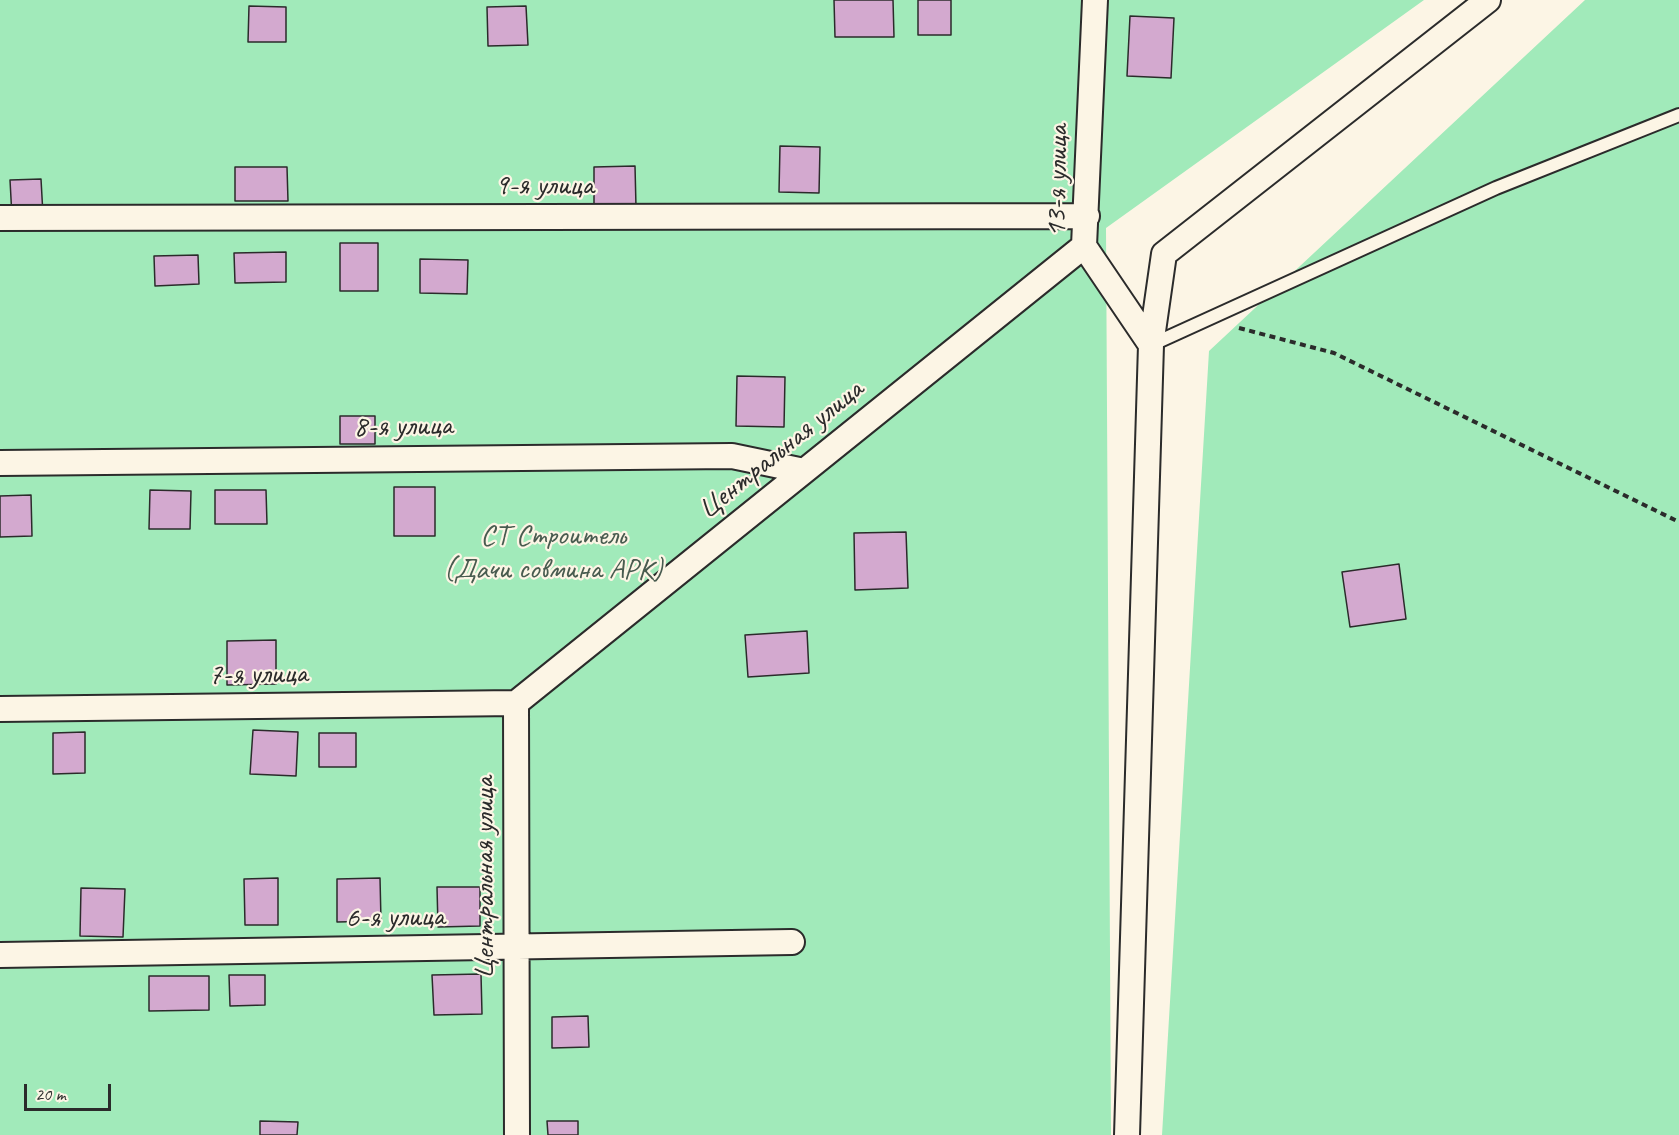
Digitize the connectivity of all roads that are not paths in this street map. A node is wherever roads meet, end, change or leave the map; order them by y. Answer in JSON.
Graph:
{"nodes":[{"id":1,"x":1095,"y":0,"type":"edge"},
{"id":2,"x":1488,"y":0,"type":"edge"},
{"id":3,"x":1679,"y":116,"type":"edge"},
{"id":4,"x":1087,"y":216,"type":"junction"},
{"id":5,"x":0,"y":218,"type":"edge"},
{"id":6,"x":1084,"y":246,"type":"junction"},
{"id":7,"x":1151,"y":345,"type":"junction"},
{"id":8,"x":0,"y":463,"type":"edge"},
{"id":9,"x":804,"y":471,"type":"junction"},
{"id":10,"x":516,"y":704,"type":"junction"},
{"id":11,"x":0,"y":710,"type":"edge"},
{"id":12,"x":792,"y":942,"type":"dead end"},
{"id":13,"x":517,"y":947,"type":"junction"},
{"id":14,"x":0,"y":956,"type":"edge"},
{"id":15,"x":1123,"y":1128,"type":"edge"},
{"id":16,"x":517,"y":1135,"type":"edge"}],
"edges":[{"from":1,"to":4,"type":"street","name":"13-я улица"},
{"from":2,"to":7,"type":"street"},
{"from":3,"to":7,"type":"lane"},
{"from":4,"to":5,"type":"street","name":"9-я улица"},
{"from":4,"to":6,"type":"street","name":"13-я улица"},
{"from":6,"to":7,"type":"street","name":"13-я улица"},
{"from":6,"to":9,"type":"street","name":"Центральная улица"},
{"from":7,"to":15,"type":"street"},
{"from":8,"to":9,"type":"street","name":"8-я улица"},
{"from":9,"to":10,"type":"street","name":"Центральная улица"},
{"from":10,"to":11,"type":"street","name":"7-я улица"},
{"from":10,"to":13,"type":"street","name":"Центральная улица"},
{"from":12,"to":13,"type":"street","name":"6-я улица"},
{"from":13,"to":14,"type":"street","name":"6-я улица"},
{"from":13,"to":16,"type":"street","name":"Центральная улица"}]}
